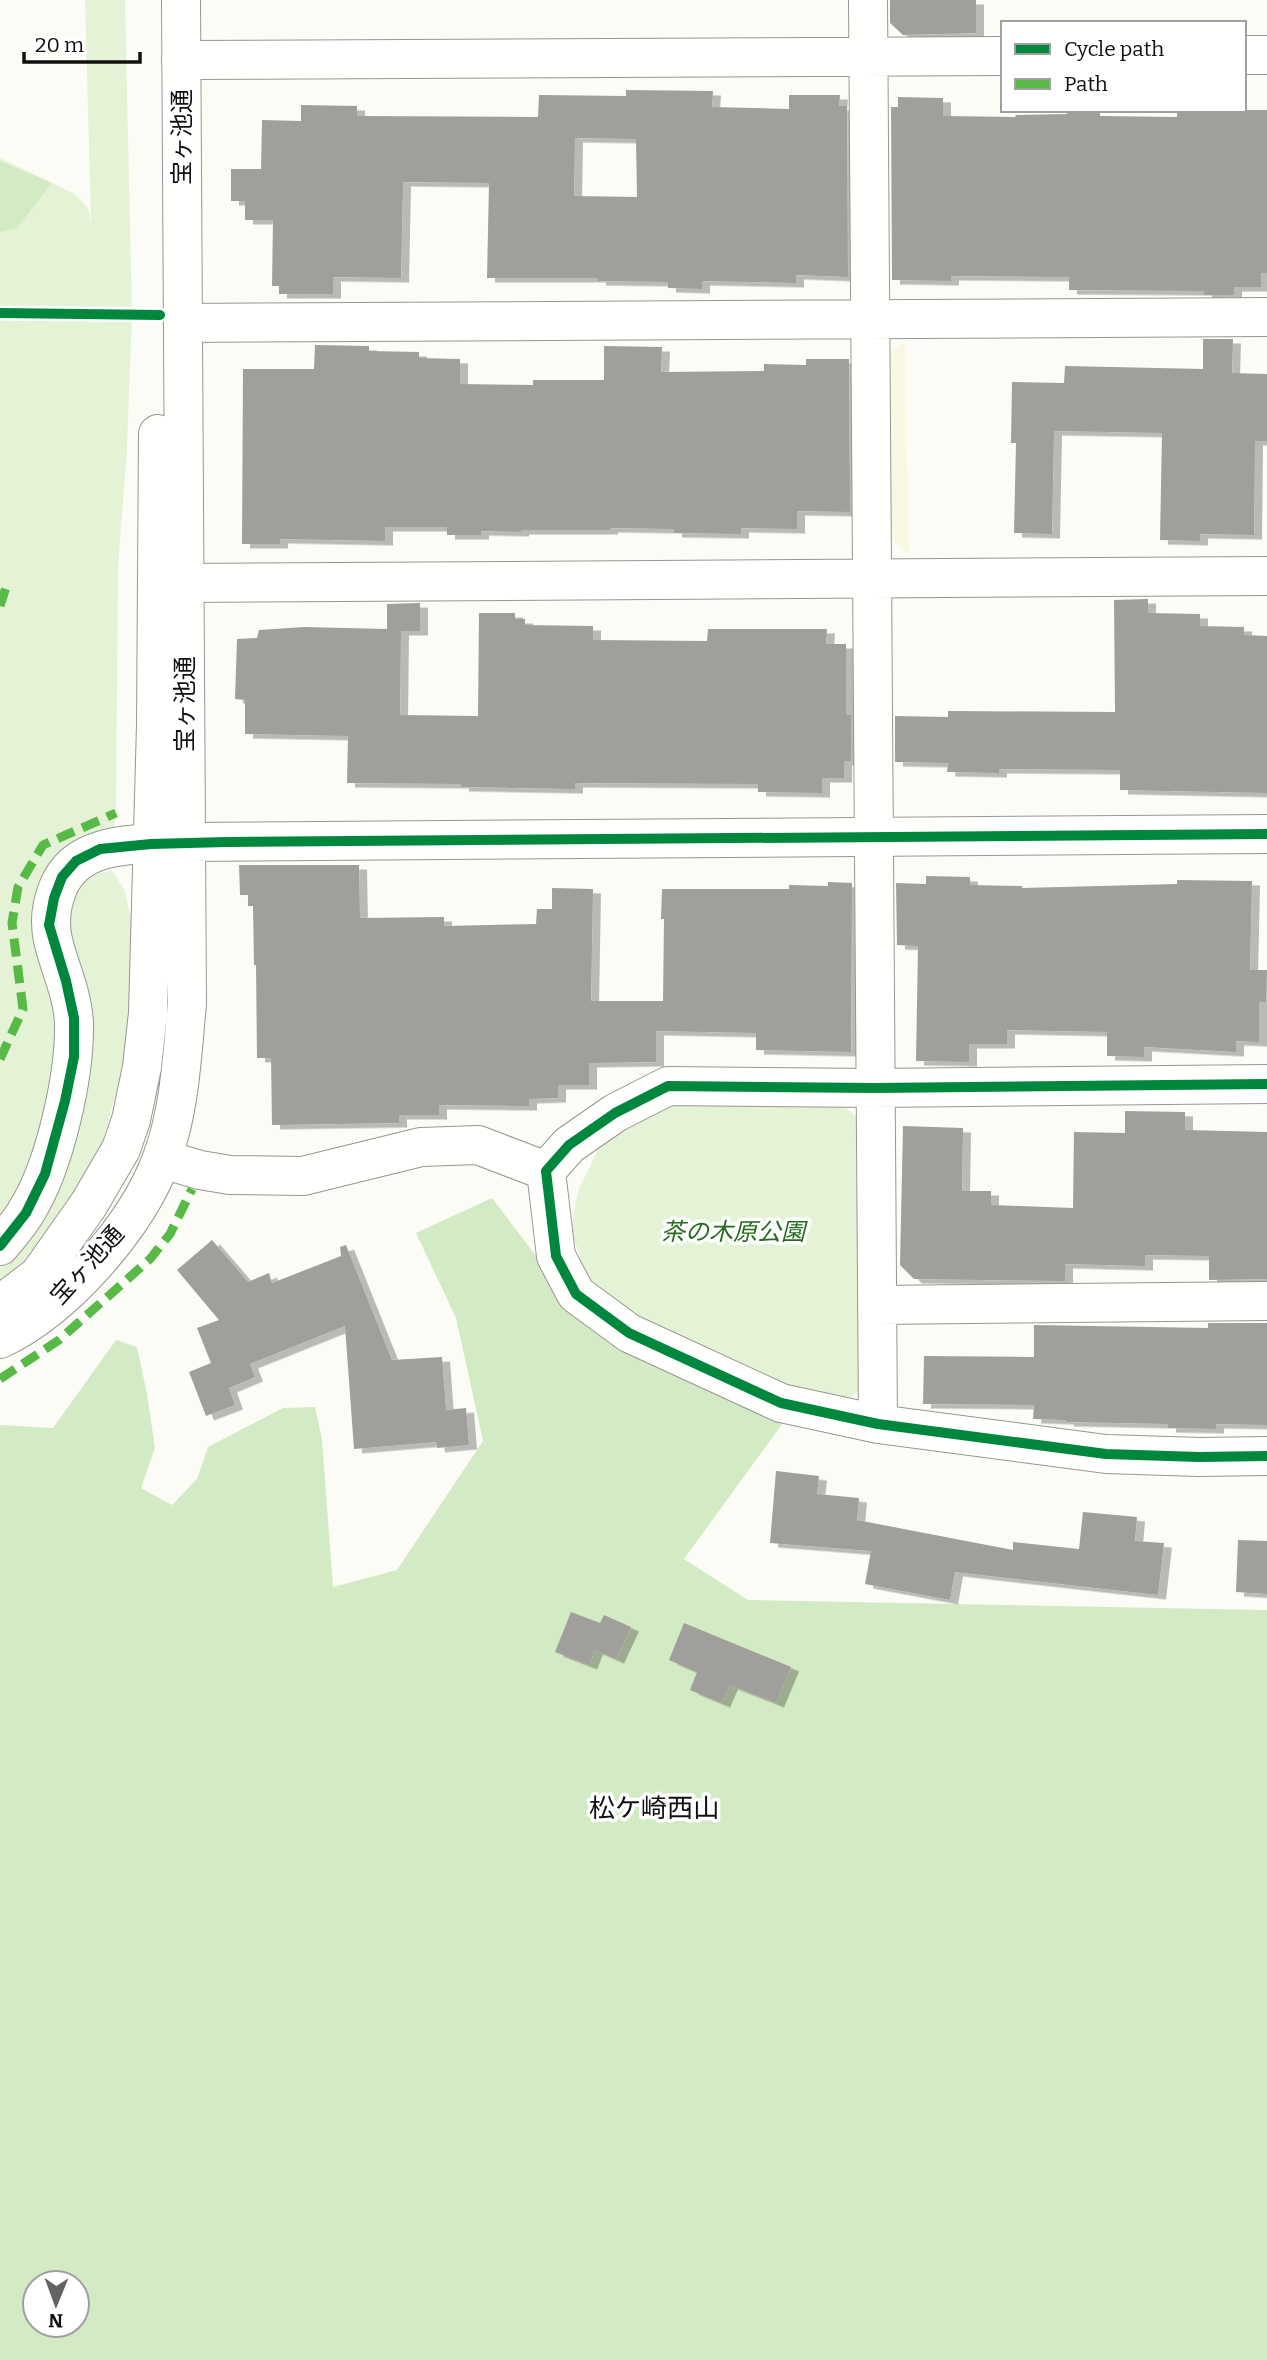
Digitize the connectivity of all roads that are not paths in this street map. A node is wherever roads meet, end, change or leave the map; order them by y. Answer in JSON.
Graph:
{"nodes":[{"id":1,"x":155,"y":0,"type":"edge"},
{"id":2,"x":181,"y":0,"type":"edge"},
{"id":3,"x":868,"y":0,"type":"edge"},
{"id":4,"x":1246,"y":55,"type":"edge"},
{"id":5,"x":1267,"y":55,"type":"edge"},
{"id":6,"x":1001,"y":56,"type":"edge"},
{"id":7,"x":868,"y":57,"type":"junction"},
{"id":8,"x":181,"y":60,"type":"junction"},
{"id":9,"x":1267,"y":317,"type":"edge"},
{"id":10,"x":870,"y":319,"type":"junction"},
{"id":11,"x":183,"y":323,"type":"junction"},
{"id":12,"x":1267,"y":576,"type":"edge"},
{"id":13,"x":872,"y":579,"type":"junction"},
{"id":14,"x":184,"y":583,"type":"junction"},
{"id":15,"x":1267,"y":834,"type":"edge"},
{"id":16,"x":873,"y":837,"type":"junction"},
{"id":17,"x":169,"y":843,"type":"junction"},
{"id":18,"x":1267,"y":1084,"type":"edge"},
{"id":19,"x":875,"y":1088,"type":"junction"},
{"id":20,"x":162,"y":1159,"type":"junction"},
{"id":21,"x":546,"y":1171,"type":"junction"},
{"id":22,"x":0,"y":1246,"type":"edge"},
{"id":23,"x":1267,"y":1301,"type":"edge"},
{"id":24,"x":0,"y":1305,"type":"edge"},
{"id":25,"x":877,"y":1305,"type":"junction"},
{"id":26,"x":0,"y":1339,"type":"edge"},
{"id":27,"x":878,"y":1424,"type":"junction"},
{"id":28,"x":1267,"y":1456,"type":"edge"}],
"edges":[{"from":1,"to":17,"type":"street","name":"宝ヶ池通"},
{"from":2,"to":8,"type":"street","name":"宝ヶ池通"},
{"from":3,"to":7,"type":"street"},
{"from":4,"to":5,"type":"street"},
{"from":6,"to":7,"type":"street"},
{"from":7,"to":8,"type":"street"},
{"from":7,"to":10,"type":"street"},
{"from":8,"to":11,"type":"street","name":"宝ヶ池通"},
{"from":9,"to":10,"type":"street"},
{"from":10,"to":11,"type":"street"},
{"from":10,"to":13,"type":"street"},
{"from":11,"to":14,"type":"street","name":"宝ヶ池通"},
{"from":12,"to":13,"type":"street"},
{"from":13,"to":14,"type":"street"},
{"from":13,"to":16,"type":"street"},
{"from":14,"to":17,"type":"street","name":"宝ヶ池通"},
{"from":15,"to":16,"type":"street"},
{"from":16,"to":17,"type":"street"},
{"from":16,"to":19,"type":"street"},
{"from":17,"to":20,"type":"street","name":"宝ヶ池通"},
{"from":17,"to":22,"type":"street"},
{"from":17,"to":24,"type":"street","name":"宝ヶ池通"},
{"from":18,"to":19,"type":"street"},
{"from":19,"to":21,"type":"street"},
{"from":19,"to":25,"type":"street"},
{"from":20,"to":21,"type":"street"},
{"from":20,"to":26,"type":"street","name":"宝ヶ池通"},
{"from":21,"to":27,"type":"street"},
{"from":23,"to":25,"type":"street"},
{"from":25,"to":27,"type":"street"},
{"from":27,"to":28,"type":"street"}]}
